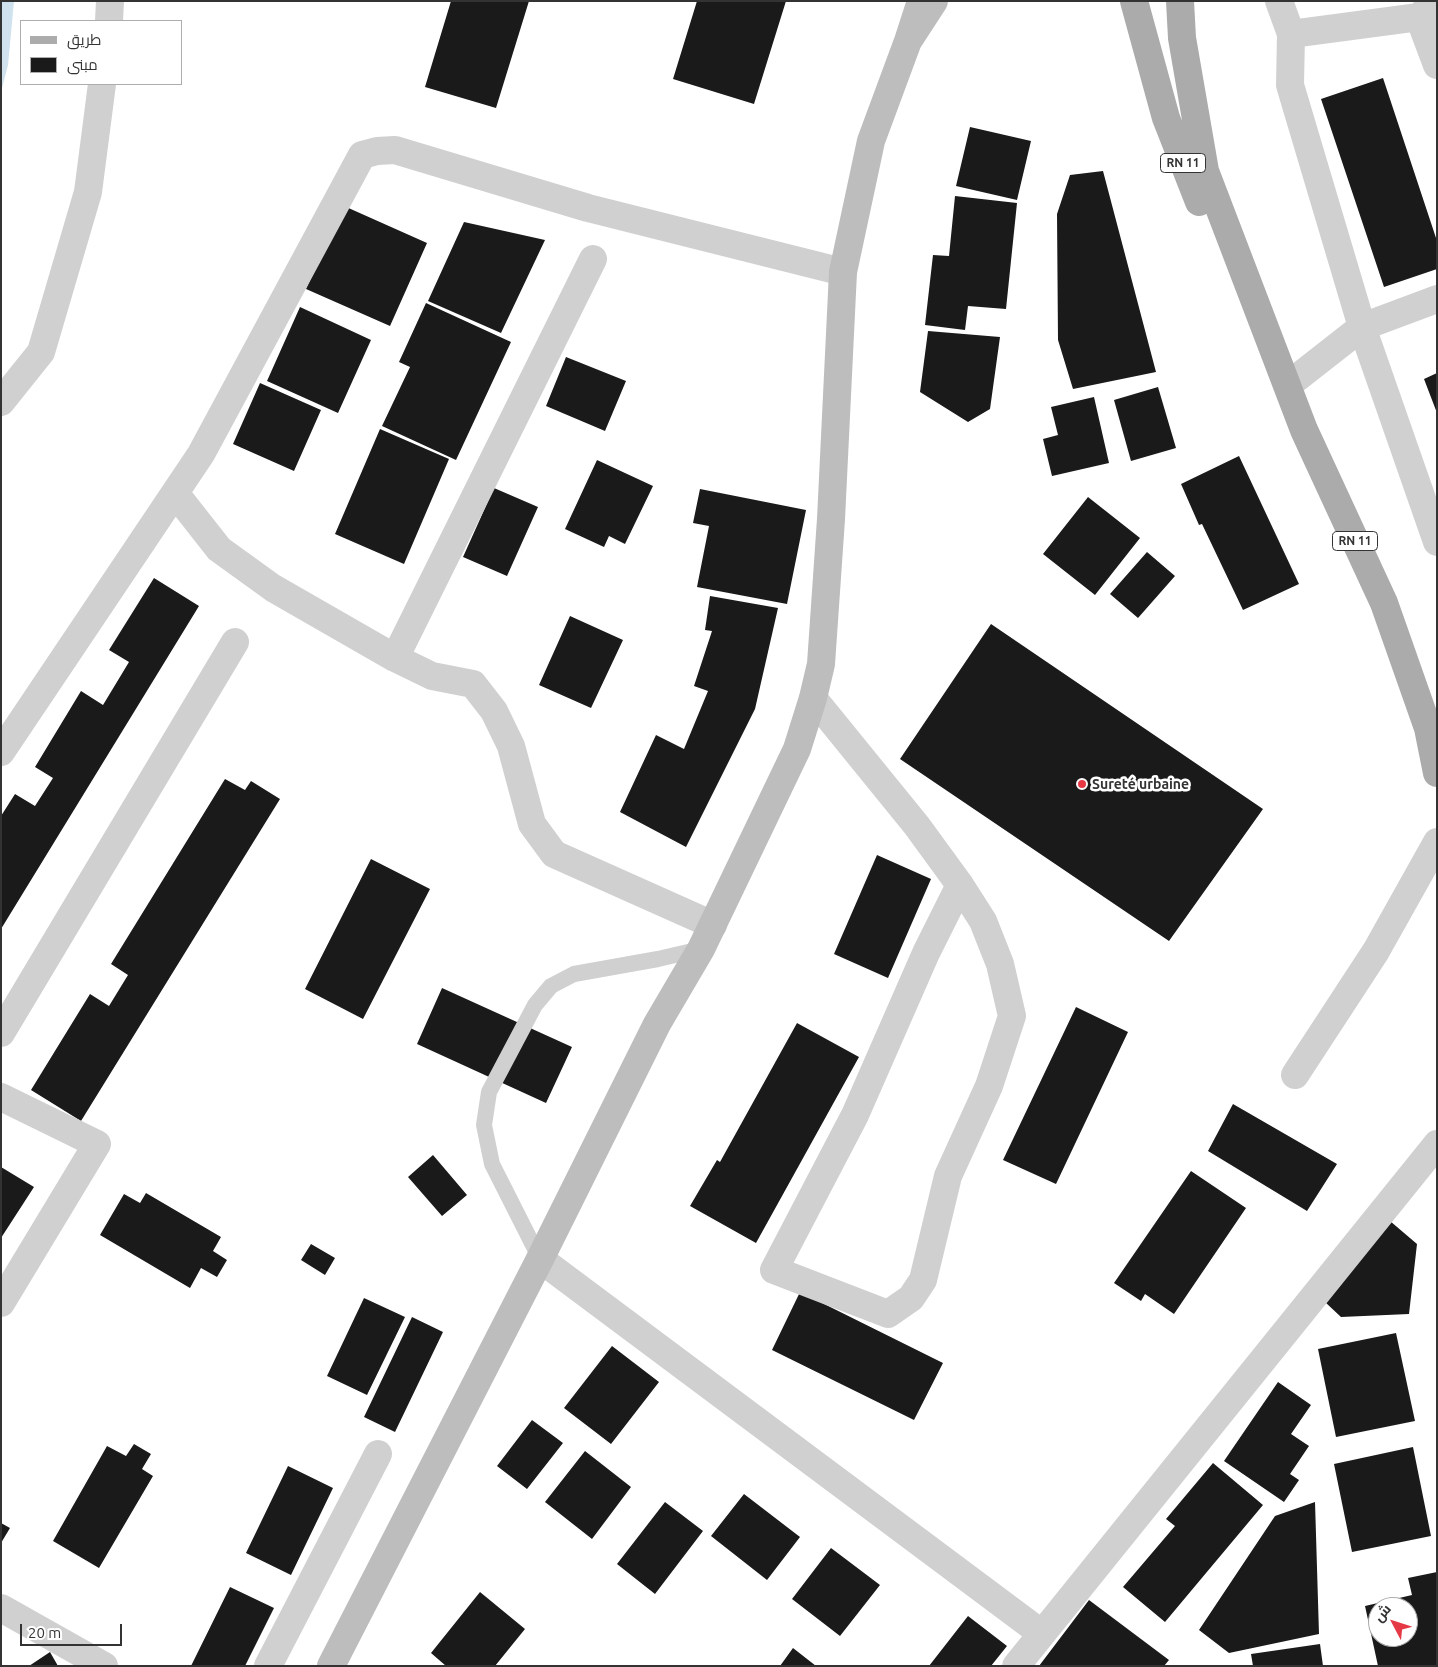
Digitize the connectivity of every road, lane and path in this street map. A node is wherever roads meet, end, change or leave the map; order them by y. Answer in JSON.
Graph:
{"nodes":[{"id":1,"x":110,"y":1,"type":"edge"},
{"id":2,"x":921,"y":1,"type":"edge"},
{"id":3,"x":934,"y":1,"type":"edge"},
{"id":4,"x":1134,"y":1,"type":"edge"},
{"id":5,"x":1180,"y":1,"type":"edge"},
{"id":6,"x":1279,"y":1,"type":"edge"},
{"id":7,"x":1430,"y":12,"type":"edge"},
{"id":8,"x":108,"y":20,"type":"edge"},
{"id":9,"x":1291,"y":34,"type":"junction"},
{"id":10,"x":908,"y":41,"type":"junction"},
{"id":11,"x":1437,"y":64,"type":"edge"},
{"id":12,"x":102,"y":85,"type":"edge"},
{"id":13,"x":593,"y":259,"type":"dead end"},
{"id":14,"x":843,"y":272,"type":"junction"},
{"id":15,"x":1437,"y":299,"type":"edge"},
{"id":16,"x":1260,"y":313,"type":"junction"},
{"id":17,"x":1362,"y":327,"type":"junction"},
{"id":18,"x":1288,"y":385,"type":"junction"},
{"id":19,"x":1,"y":402,"type":"edge"},
{"id":20,"x":175,"y":493,"type":"junction"},
{"id":21,"x":1437,"y":542,"type":"edge"},
{"id":22,"x":234,"y":642,"type":"dead end"},
{"id":23,"x":395,"y":658,"type":"junction"},
{"id":24,"x":814,"y":698,"type":"junction"},
{"id":25,"x":1,"y":752,"type":"edge"},
{"id":26,"x":1437,"y":773,"type":"edge"},
{"id":27,"x":1437,"y":842,"type":"edge"},
{"id":28,"x":960,"y":885,"type":"junction"},
{"id":29,"x":713,"y":925,"type":"junction"},
{"id":30,"x":701,"y":949,"type":"junction"},
{"id":31,"x":1,"y":1033,"type":"edge"},
{"id":32,"x":1296,"y":1075,"type":"dead end"},
{"id":33,"x":1,"y":1097,"type":"edge"},
{"id":34,"x":1437,"y":1144,"type":"edge"},
{"id":35,"x":540,"y":1258,"type":"junction"},
{"id":36,"x":1,"y":1303,"type":"edge"},
{"id":37,"x":378,"y":1454,"type":"dead end"},
{"id":38,"x":1,"y":1608,"type":"edge"},
{"id":39,"x":1041,"y":1633,"type":"junction"},
{"id":40,"x":104,"y":1666,"type":"edge"},
{"id":41,"x":268,"y":1666,"type":"edge"},
{"id":42,"x":331,"y":1666,"type":"edge"},
{"id":43,"x":1016,"y":1666,"type":"edge"}],
"edges":[{"from":1,"to":8,"type":"street"},
{"from":2,"to":10,"type":"main road"},
{"from":3,"to":10,"type":"main road"},
{"from":4,"to":16,"type":"main road","number":"RN 11"},
{"from":5,"to":16,"type":"main road","number":"RN 11"},
{"from":6,"to":9,"type":"street"},
{"from":7,"to":9,"type":"street"},
{"from":7,"to":11,"type":"street"},
{"from":9,"to":17,"type":"street"},
{"from":10,"to":14,"type":"main road"},
{"from":12,"to":19,"type":"street"},
{"from":13,"to":23,"type":"street"},
{"from":14,"to":20,"type":"street"},
{"from":14,"to":24,"type":"main road"},
{"from":15,"to":17,"type":"street"},
{"from":16,"to":18,"type":"main road","number":"RN 11"},
{"from":17,"to":18,"type":"street"},
{"from":17,"to":21,"type":"street"},
{"from":18,"to":26,"type":"main road","number":"RN 11"},
{"from":20,"to":23,"type":"street"},
{"from":20,"to":25,"type":"street"},
{"from":22,"to":31,"type":"street"},
{"from":23,"to":29,"type":"street"},
{"from":24,"to":28,"type":"street"},
{"from":24,"to":29,"type":"main road"},
{"from":27,"to":32,"type":"street"},
{"from":28,"to":28,"type":"street"},
{"from":29,"to":30,"type":"main road"},
{"from":30,"to":35,"type":"main road"},
{"from":30,"to":35,"type":"lane"},
{"from":33,"to":36,"type":"street"},
{"from":34,"to":39,"type":"street"},
{"from":35,"to":39,"type":"street"},
{"from":35,"to":42,"type":"main road"},
{"from":37,"to":41,"type":"street"},
{"from":38,"to":40,"type":"street"},
{"from":39,"to":43,"type":"street"}]}
